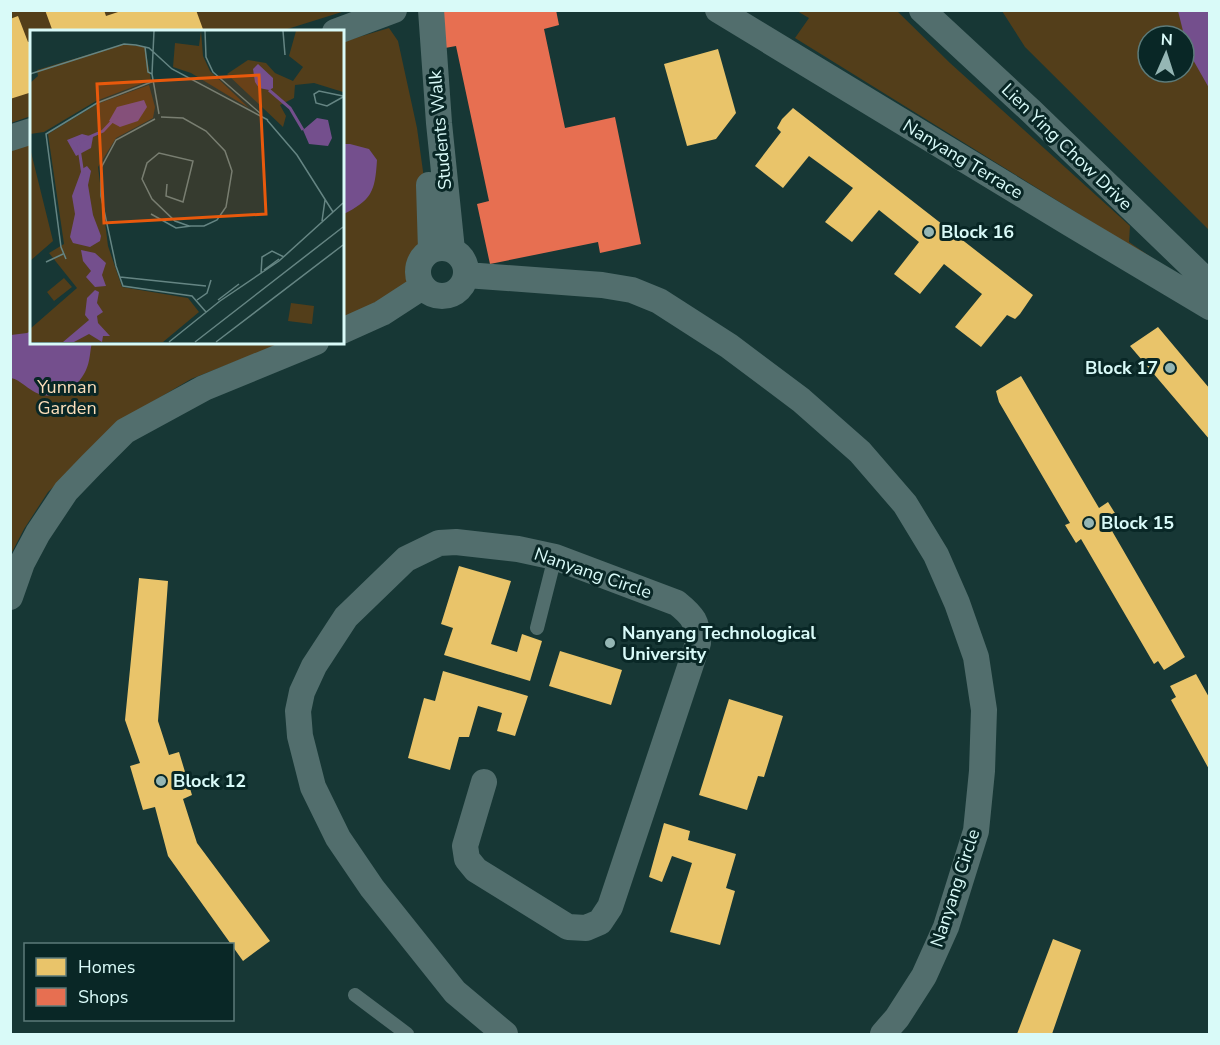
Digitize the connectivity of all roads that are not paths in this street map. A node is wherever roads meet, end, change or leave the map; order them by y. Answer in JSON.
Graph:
{"nodes":[{"id":1,"x":394,"y":10,"type":"edge"},
{"id":2,"x":416,"y":10,"type":"edge"},
{"id":3,"x":431,"y":10,"type":"edge"},
{"id":4,"x":718,"y":10,"type":"edge"},
{"id":5,"x":922,"y":10,"type":"edge"},
{"id":6,"x":340,"y":30,"type":"edge"},
{"id":7,"x":30,"y":132,"type":"edge"},
{"id":8,"x":10,"y":138,"type":"edge"},
{"id":9,"x":442,"y":250,"type":"junction"},
{"id":10,"x":466,"y":275,"type":"junction"},
{"id":11,"x":1209,"y":284,"type":"edge"},
{"id":12,"x":422,"y":287,"type":"junction"},
{"id":13,"x":1209,"y":306,"type":"edge"},
{"id":14,"x":344,"y":330,"type":"edge"},
{"id":15,"x":311,"y":344,"type":"edge"},
{"id":16,"x":555,"y":557,"type":"junction"},
{"id":17,"x":10,"y":597,"type":"edge"},
{"id":18,"x":537,"y":628,"type":"dead end"},
{"id":19,"x":484,"y":782,"type":"dead end"},
{"id":20,"x":355,"y":995,"type":"dead end"},
{"id":21,"x":407,"y":1035,"type":"edge"},
{"id":22,"x":505,"y":1035,"type":"edge"},
{"id":23,"x":883,"y":1035,"type":"edge"}],
"edges":[{"from":1,"to":6,"type":"street"},
{"from":2,"to":9,"type":"street","name":"Students Walk"},
{"from":3,"to":9,"type":"street","name":"Students Walk"},
{"from":4,"to":13,"type":"street","name":"Nanyang Terrace"},
{"from":5,"to":11,"type":"street","name":"Lien Ying Chow Drive"},
{"from":7,"to":8,"type":"street"},
{"from":9,"to":10,"type":"street"},
{"from":9,"to":12,"type":"street"},
{"from":10,"to":12,"type":"street"},
{"from":10,"to":23,"type":"street","name":"Nanyang Circle"},
{"from":12,"to":14,"type":"street"},
{"from":15,"to":17,"type":"street"},
{"from":16,"to":18,"type":"lane"},
{"from":16,"to":19,"type":"street","name":"Nanyang Circle"},
{"from":16,"to":22,"type":"street","name":"Nanyang Circle"},
{"from":20,"to":21,"type":"lane"}]}
